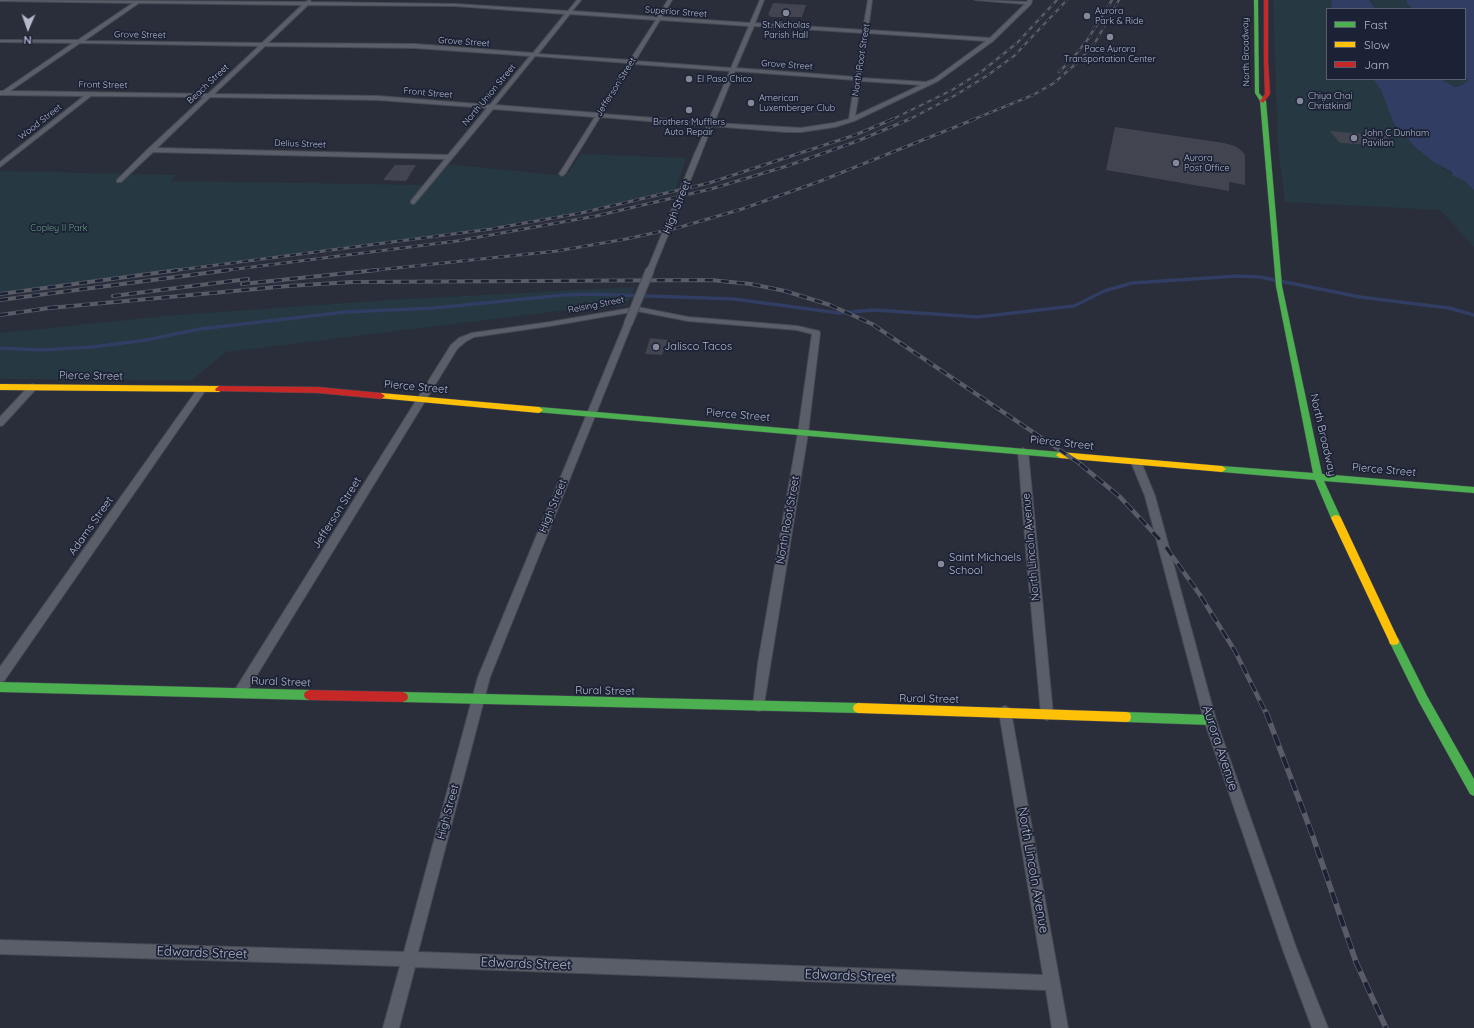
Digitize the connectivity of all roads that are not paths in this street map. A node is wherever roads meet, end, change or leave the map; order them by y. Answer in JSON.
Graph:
{"nodes":[{"id":1,"x":0,"y":0,"type":"edge"},
{"id":2,"x":139,"y":0,"type":"edge"},
{"id":3,"x":579,"y":0,"type":"edge"},
{"id":4,"x":670,"y":0,"type":"edge"},
{"id":5,"x":762,"y":0,"type":"edge"},
{"id":6,"x":870,"y":0,"type":"edge"},
{"id":7,"x":977,"y":0,"type":"edge"},
{"id":8,"x":1256,"y":0,"type":"edge"},
{"id":9,"x":1266,"y":0,"type":"edge"},
{"id":10,"x":309,"y":1,"type":"edge"},
{"id":11,"x":1030,"y":2,"type":"edge"},
{"id":12,"x":569,"y":12,"type":"junction"},
{"id":13,"x":659,"y":18,"type":"junction"},
{"id":14,"x":752,"y":25,"type":"junction"},
{"id":15,"x":866,"y":32,"type":"junction"},
{"id":16,"x":991,"y":40,"type":"junction"},
{"id":17,"x":0,"y":42,"type":"edge"},
{"id":18,"x":79,"y":42,"type":"junction"},
{"id":19,"x":263,"y":45,"type":"junction"},
{"id":20,"x":533,"y":55,"type":"junction"},
{"id":21,"x":632,"y":62,"type":"junction"},
{"id":22,"x":732,"y":69,"type":"junction"},
{"id":23,"x":859,"y":79,"type":"junction"},
{"id":24,"x":926,"y":84,"type":"junction"},
{"id":25,"x":2,"y":93,"type":"edge"},
{"id":26,"x":90,"y":94,"type":"junction"},
{"id":27,"x":209,"y":96,"type":"junction"},
{"id":28,"x":1263,"y":101,"type":"junction"},
{"id":29,"x":490,"y":107,"type":"junction"},
{"id":30,"x":598,"y":115,"type":"junction"},
{"id":31,"x":852,"y":120,"type":"junction"},
{"id":32,"x":710,"y":124,"type":"junction"},
{"id":33,"x":150,"y":150,"type":"junction"},
{"id":34,"x":0,"y":156,"type":"edge"},
{"id":35,"x":11,"y":156,"type":"junction"},
{"id":36,"x":449,"y":157,"type":"junction"},
{"id":37,"x":0,"y":165,"type":"edge"},
{"id":38,"x":562,"y":174,"type":"dead end"},
{"id":39,"x":119,"y":180,"type":"dead end"},
{"id":40,"x":413,"y":202,"type":"dead end"},
{"id":41,"x":816,"y":333,"type":"joint"},
{"id":42,"x":454,"y":347,"type":"joint"},
{"id":43,"x":0,"y":387,"type":"edge"},
{"id":44,"x":32,"y":387,"type":"junction"},
{"id":45,"x":202,"y":389,"type":"junction"},
{"id":46,"x":421,"y":400,"type":"junction"},
{"id":47,"x":591,"y":415,"type":"junction"},
{"id":48,"x":0,"y":423,"type":"edge"},
{"id":49,"x":803,"y":433,"type":"junction"},
{"id":50,"x":1023,"y":451,"type":"junction"},
{"id":51,"x":1136,"y":462,"type":"junction"},
{"id":52,"x":1318,"y":476,"type":"junction"},
{"id":53,"x":1474,"y":490,"type":"edge"},
{"id":54,"x":0,"y":677,"type":"edge"},
{"id":55,"x":0,"y":687,"type":"edge"},
{"id":56,"x":240,"y":692,"type":"junction"},
{"id":57,"x":478,"y":700,"type":"junction"},
{"id":58,"x":759,"y":706,"type":"junction"},
{"id":59,"x":1005,"y":712,"type":"junction"},
{"id":60,"x":1047,"y":714,"type":"junction"},
{"id":61,"x":1210,"y":720,"type":"junction"},
{"id":62,"x":1474,"y":790,"type":"edge"},
{"id":63,"x":0,"y":947,"type":"edge"},
{"id":64,"x":408,"y":960,"type":"junction"},
{"id":65,"x":1052,"y":983,"type":"junction"},
{"id":66,"x":391,"y":1028,"type":"edge"},
{"id":67,"x":1060,"y":1028,"type":"edge"},
{"id":68,"x":1320,"y":1028,"type":"edge"}],
"edges":[{"from":1,"to":2,"type":"street","name":"Superior Street"},
{"from":2,"to":10,"type":"street","name":"Superior Street"},
{"from":2,"to":18,"type":"street"},
{"from":3,"to":12,"type":"street","name":"North Union Street"},
{"from":4,"to":13,"type":"street","name":"Jefferson Street"},
{"from":5,"to":14,"type":"street","name":"High Street"},
{"from":6,"to":15,"type":"street","name":"North Root Street"},
{"from":7,"to":11,"type":"street"},
{"from":8,"to":28,"type":"street","name":"North Broadway"},
{"from":9,"to":28,"type":"street","name":"North Broadway"},
{"from":10,"to":12,"type":"street","name":"Superior Street"},
{"from":10,"to":19,"type":"street","name":"Beach Street"},
{"from":11,"to":16,"type":"street"},
{"from":12,"to":13,"type":"street","name":"Superior Street"},
{"from":12,"to":20,"type":"street","name":"North Union Street"},
{"from":13,"to":14,"type":"street","name":"Superior Street"},
{"from":13,"to":21,"type":"street","name":"Jefferson Street"},
{"from":14,"to":15,"type":"street","name":"Superior Street"},
{"from":14,"to":22,"type":"street","name":"High Street"},
{"from":15,"to":16,"type":"street","name":"Superior Street"},
{"from":15,"to":23,"type":"street","name":"North Root Street"},
{"from":16,"to":24,"type":"street"},
{"from":17,"to":18,"type":"street","name":"Grove Street"},
{"from":18,"to":19,"type":"street","name":"Grove Street"},
{"from":18,"to":25,"type":"street"},
{"from":19,"to":20,"type":"street","name":"Grove Street"},
{"from":19,"to":27,"type":"street","name":"Beach Street"},
{"from":20,"to":21,"type":"street","name":"Grove Street"},
{"from":20,"to":29,"type":"street","name":"North Union Street"},
{"from":21,"to":22,"type":"street","name":"Grove Street"},
{"from":21,"to":30,"type":"street","name":"Jefferson Street"},
{"from":22,"to":23,"type":"street","name":"Grove Street"},
{"from":22,"to":32,"type":"street","name":"High Street"},
{"from":23,"to":24,"type":"street","name":"Grove Street"},
{"from":23,"to":31,"type":"street","name":"North Root Street"},
{"from":24,"to":31,"type":"street"},
{"from":25,"to":26,"type":"street","name":"Front Street"},
{"from":26,"to":27,"type":"street","name":"Front Street"},
{"from":26,"to":35,"type":"street","name":"Wood Street"},
{"from":27,"to":29,"type":"street","name":"Front Street"},
{"from":27,"to":33,"type":"street","name":"Beach Street"},
{"from":28,"to":52,"type":"street","name":"North Broadway"},
{"from":29,"to":30,"type":"street","name":"Front Street"},
{"from":29,"to":36,"type":"street","name":"North Union Street"},
{"from":30,"to":32,"type":"street","name":"Front Street"},
{"from":30,"to":38,"type":"street","name":"Jefferson Street"},
{"from":31,"to":32,"type":"street","name":"Front Street"},
{"from":32,"to":47,"type":"street","name":"High Street","bridge":true},
{"from":33,"to":36,"type":"street","name":"Delius Street"},
{"from":33,"to":39,"type":"street","name":"Beach Street"},
{"from":34,"to":35,"type":"street"},
{"from":35,"to":37,"type":"street","name":"Wood Street"},
{"from":36,"to":40,"type":"street","name":"North Union Street"},
{"from":41,"to":42,"type":"street","name":"Reising Street"},
{"from":41,"to":49,"type":"street","name":"North Root Street"},
{"from":42,"to":46,"type":"street","name":"Jefferson Street"},
{"from":43,"to":44,"type":"street","name":"Pierce Street"},
{"from":44,"to":45,"type":"street","name":"Pierce Street"},
{"from":44,"to":48,"type":"street"},
{"from":45,"to":46,"type":"street","name":"Pierce Street"},
{"from":45,"to":54,"type":"street","name":"Adams Street"},
{"from":46,"to":47,"type":"street","name":"Pierce Street"},
{"from":46,"to":56,"type":"street","name":"Jefferson Street"},
{"from":47,"to":49,"type":"street","name":"Pierce Street"},
{"from":47,"to":57,"type":"street","name":"High Street"},
{"from":49,"to":50,"type":"street","name":"Pierce Street"},
{"from":49,"to":58,"type":"street","name":"North Root Street"},
{"from":50,"to":51,"type":"street","name":"Pierce Street"},
{"from":50,"to":60,"type":"street","name":"North Lincoln Avenue"},
{"from":51,"to":52,"type":"street","name":"Pierce Street"},
{"from":51,"to":61,"type":"street","name":"Aurora Avenue"},
{"from":52,"to":53,"type":"street","name":"Pierce Street"},
{"from":52,"to":62,"type":"street","name":"North Broadway"},
{"from":55,"to":56,"type":"street","name":"Rural Street"},
{"from":56,"to":57,"type":"street","name":"Rural Street"},
{"from":57,"to":58,"type":"street","name":"Rural Street"},
{"from":57,"to":64,"type":"street","name":"High Street"},
{"from":58,"to":59,"type":"street","name":"Rural Street"},
{"from":59,"to":60,"type":"street","name":"Rural Street"},
{"from":59,"to":65,"type":"street","name":"North Lincoln Avenue"},
{"from":60,"to":61,"type":"street","name":"Rural Street"},
{"from":61,"to":68,"type":"street","name":"Aurora Avenue"},
{"from":63,"to":64,"type":"street","name":"Edwards Street"},
{"from":64,"to":65,"type":"street","name":"Edwards Street"},
{"from":64,"to":66,"type":"street","name":"High Street"},
{"from":65,"to":67,"type":"street","name":"North Lincoln Avenue"}]}
